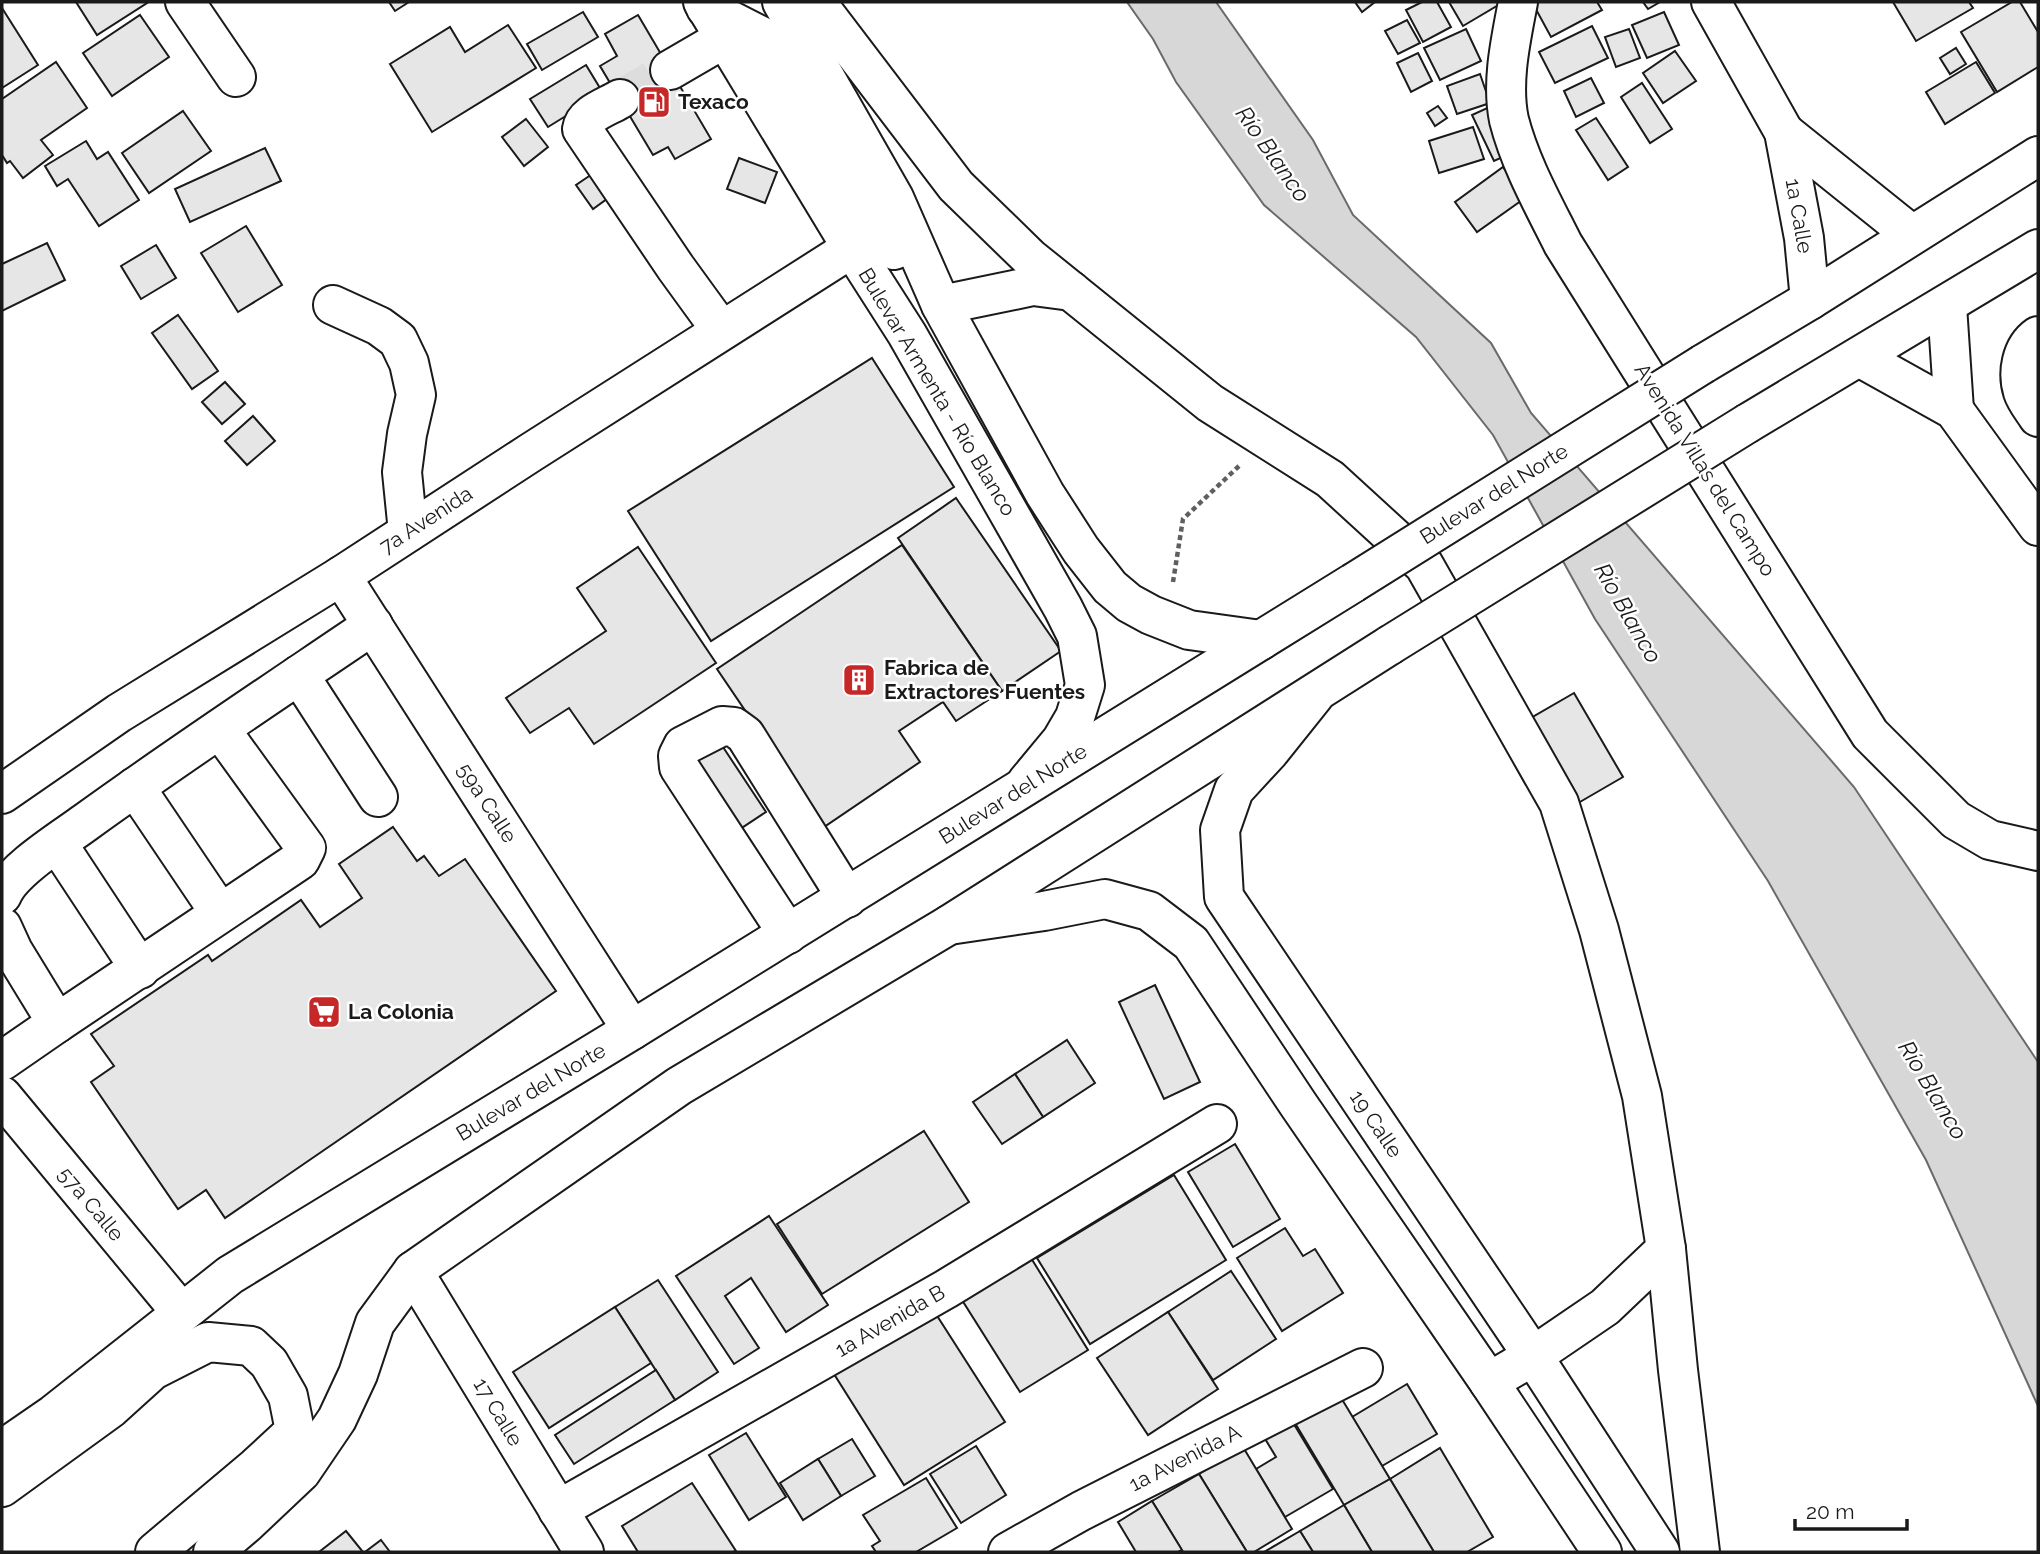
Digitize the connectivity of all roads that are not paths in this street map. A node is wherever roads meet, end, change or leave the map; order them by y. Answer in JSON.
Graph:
{"nodes":[{"id":1,"x":185,"y":2,"type":"edge"},
{"id":2,"x":782,"y":2,"type":"edge"},
{"id":3,"x":816,"y":2,"type":"edge"},
{"id":4,"x":1518,"y":2,"type":"edge"},
{"id":5,"x":1721,"y":5,"type":"edge"},
{"id":6,"x":711,"y":16,"type":"edge"},
{"id":7,"x":670,"y":70,"type":"tunnel mouth"},
{"id":8,"x":236,"y":77,"type":"dead end"},
{"id":9,"x":620,"y":99,"type":"tunnel mouth"},
{"id":10,"x":1784,"y":132,"type":"junction"},
{"id":11,"x":2038,"y":156,"type":"edge"},
{"id":12,"x":1912,"y":234,"type":"junction"},
{"id":13,"x":852,"y":248,"type":"junction"},
{"id":14,"x":2038,"y":249,"type":"edge"},
{"id":15,"x":1071,"y":290,"type":"junction"},
{"id":16,"x":1810,"y":300,"type":"junction"},
{"id":17,"x":333,"y":305,"type":"dead end"},
{"id":18,"x":941,"y":305,"type":"junction"},
{"id":19,"x":1947,"y":306,"type":"junction"},
{"id":20,"x":721,"y":330,"type":"junction"},
{"id":21,"x":2038,"y":336,"type":"edge"},
{"id":22,"x":1859,"y":357,"type":"junction"},
{"id":23,"x":1954,"y":410,"type":"junction"},
{"id":24,"x":2038,"y":417,"type":"edge"},
{"id":25,"x":2038,"y":526,"type":"edge"},
{"id":26,"x":408,"y":532,"type":"junction"},
{"id":27,"x":341,"y":576,"type":"junction"},
{"id":28,"x":1129,"y":603,"type":"junction"},
{"id":29,"x":373,"y":625,"type":"junction"},
{"id":30,"x":1077,"y":636,"type":"junction"},
{"id":31,"x":1261,"y":640,"type":"junction"},
{"id":32,"x":299,"y":675,"type":"junction"},
{"id":33,"x":1319,"y":690,"type":"junction"},
{"id":34,"x":220,"y":729,"type":"junction"},
{"id":35,"x":135,"y":787,"type":"junction"},
{"id":36,"x":1021,"y":789,"type":"junction"},
{"id":37,"x":2,"y":794,"type":"edge"},
{"id":38,"x":378,"y":797,"type":"dead end"},
{"id":39,"x":57,"y":843,"type":"junction"},
{"id":40,"x":2038,"y":851,"type":"edge"},
{"id":41,"x":2,"y":895,"type":"edge"},
{"id":42,"x":847,"y":898,"type":"junction"},
{"id":43,"x":220,"y":913,"type":"junction"},
{"id":44,"x":949,"y":925,"type":"junction"},
{"id":45,"x":2,"y":928,"type":"edge"},
{"id":46,"x":788,"y":934,"type":"junction"},
{"id":47,"x":140,"y":969,"type":"junction"},
{"id":48,"x":57,"y":1023,"type":"junction"},
{"id":49,"x":632,"y":1030,"type":"junction"},
{"id":50,"x":2,"y":1061,"type":"edge"},
{"id":51,"x":2,"y":1096,"type":"edge"},
{"id":52,"x":1217,"y":1124,"type":"dead end"},
{"id":53,"x":1666,"y":1249,"type":"junction"},
{"id":54,"x":413,"y":1271,"type":"junction"},
{"id":55,"x":181,"y":1312,"type":"junction"},
{"id":56,"x":1533,"y":1356,"type":"junction"},
{"id":57,"x":1363,"y":1368,"type":"dead end"},
{"id":58,"x":1489,"y":1382,"type":"junction"},
{"id":59,"x":2,"y":1450,"type":"edge"},
{"id":60,"x":2,"y":1487,"type":"edge"},
{"id":61,"x":558,"y":1510,"type":"junction"},
{"id":62,"x":155,"y":1552,"type":"edge"},
{"id":63,"x":213,"y":1552,"type":"edge"},
{"id":64,"x":584,"y":1552,"type":"edge"},
{"id":65,"x":1008,"y":1552,"type":"edge"},
{"id":66,"x":1602,"y":1552,"type":"edge"},
{"id":67,"x":1660,"y":1552,"type":"edge"},
{"id":68,"x":1700,"y":1552,"type":"edge"}],
"edges":[{"from":1,"to":8,"type":"main road"},
{"from":2,"to":18,"type":"main road","name":"Bulevar Armenta - Río Blanco"},
{"from":3,"to":15,"type":"main road"},
{"from":4,"to":40,"type":"main road","name":"Avenida Villas del Campo"},
{"from":5,"to":10,"type":"main road","name":"1a Calle"},
{"from":6,"to":7,"type":"main road"},
{"from":6,"to":13,"type":"main road","name":"Bulevar Armenta - Río Blanco"},
{"from":6,"to":18,"type":"main road"},
{"from":9,"to":20,"type":"main road"},
{"from":10,"to":12,"type":"main road","name":"1a Calle"},
{"from":10,"to":16,"type":"main road","name":"1a Calle"},
{"from":11,"to":12,"type":"main road","name":"Bulevar del Norte"},
{"from":12,"to":16,"type":"main road","name":"Bulevar del Norte"},
{"from":13,"to":20,"type":"main road","name":"7a Avenida"},
{"from":13,"to":30,"type":"main road","name":"Bulevar Armenta - Río Blanco"},
{"from":14,"to":19,"type":"main road"},
{"from":15,"to":18,"type":"main road"},
{"from":15,"to":53,"type":"main road"},
{"from":16,"to":31,"type":"main road","name":"Bulevar del Norte","bridge":true},
{"from":17,"to":26,"type":"main road"},
{"from":18,"to":28,"type":"main road","name":"Bulevar Armenta - Río Blanco"},
{"from":19,"to":22,"type":"main road"},
{"from":19,"to":23,"type":"main road"},
{"from":20,"to":26,"type":"main road","name":"7a Avenida"},
{"from":21,"to":24,"type":"main road"},
{"from":22,"to":23,"type":"main road"},
{"from":22,"to":33,"type":"main road","bridge":true},
{"from":23,"to":25,"type":"main road"},
{"from":26,"to":27,"type":"main road","name":"7a Avenida"},
{"from":27,"to":29,"type":"main road","name":"59a Calle"},
{"from":27,"to":37,"type":"main road","name":"7a Avenida"},
{"from":28,"to":30,"type":"main road"},
{"from":28,"to":31,"type":"main road","name":"Bulevar Armenta - Río Blanco"},
{"from":29,"to":32,"type":"main road"},
{"from":29,"to":49,"type":"main road","name":"59a Calle"},
{"from":30,"to":36,"type":"main road","name":"Bulevar Armenta - Río Blanco"},
{"from":31,"to":36,"type":"main road","name":"Bulevar del Norte"},
{"from":32,"to":34,"type":"main road"},
{"from":32,"to":38,"type":"main road"},
{"from":33,"to":44,"type":"main road"},
{"from":33,"to":56,"type":"main road","name":"19 Calle"},
{"from":34,"to":35,"type":"main road"},
{"from":34,"to":43,"type":"main road"},
{"from":35,"to":39,"type":"main road"},
{"from":35,"to":43,"type":"main road"},
{"from":36,"to":42,"type":"main road","name":"Bulevar del Norte"},
{"from":39,"to":41,"type":"main road"},
{"from":39,"to":47,"type":"main road"},
{"from":42,"to":46,"type":"main road","name":"Bulevar del Norte"},
{"from":42,"to":46,"type":"main road"},
{"from":43,"to":47,"type":"main road"},
{"from":44,"to":54,"type":"main road"},
{"from":44,"to":58,"type":"main road"},
{"from":45,"to":48,"type":"main road"},
{"from":46,"to":49,"type":"main road","name":"Bulevar del Norte"},
{"from":47,"to":48,"type":"main road"},
{"from":48,"to":50,"type":"main road"},
{"from":49,"to":55,"type":"main road","name":"Bulevar del Norte"},
{"from":51,"to":55,"type":"main road","name":"57a Calle"},
{"from":52,"to":61,"type":"main road","name":"1a Avenida B"},
{"from":53,"to":56,"type":"main road"},
{"from":53,"to":68,"type":"main road"},
{"from":54,"to":61,"type":"main road","name":"17 Calle"},
{"from":54,"to":63,"type":"main road"},
{"from":55,"to":59,"type":"main road","name":"Bulevar del Norte"},
{"from":56,"to":58,"type":"main road"},
{"from":56,"to":67,"type":"main road","name":"19 Calle"},
{"from":57,"to":65,"type":"main road","name":"1a Avenida A"},
{"from":58,"to":66,"type":"main road"},
{"from":60,"to":62,"type":"main road"},
{"from":61,"to":64,"type":"main road","name":"17 Calle"}]}
